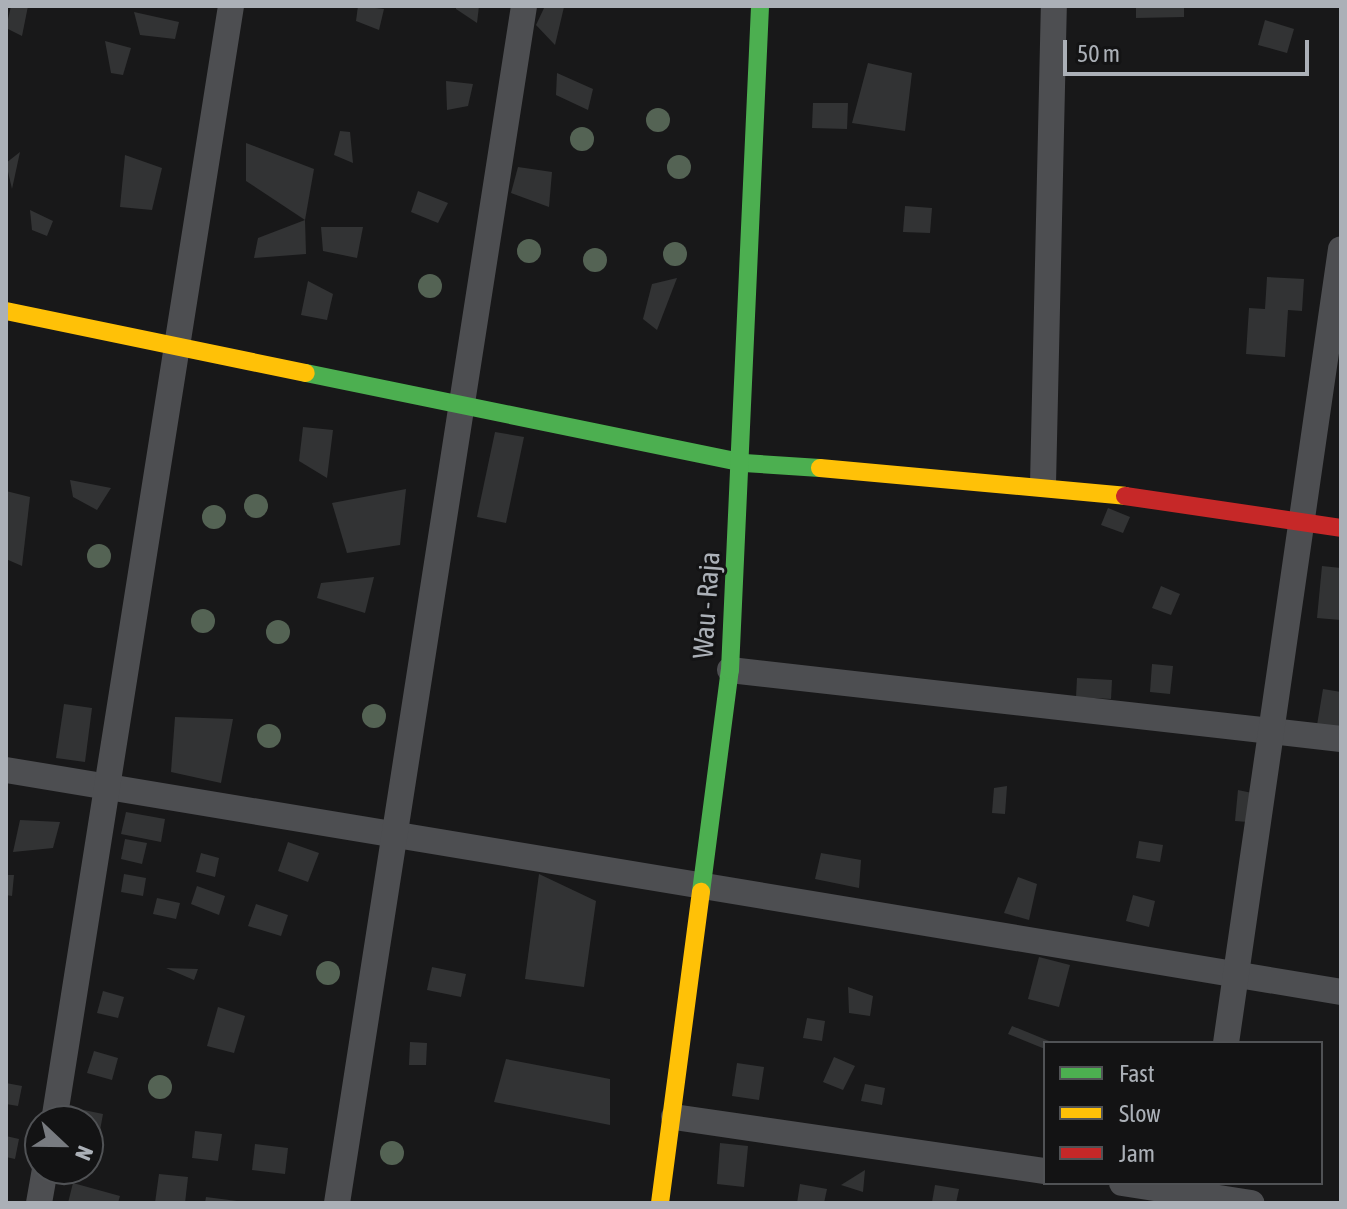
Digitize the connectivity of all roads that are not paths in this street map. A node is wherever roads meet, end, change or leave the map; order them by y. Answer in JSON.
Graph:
{"nodes":[{"id":1,"x":231,"y":6,"type":"edge"},
{"id":2,"x":524,"y":6,"type":"edge"},
{"id":3,"x":1054,"y":6,"type":"edge"},
{"id":4,"x":754,"y":7,"type":"edge"},
{"id":5,"x":1340,"y":266,"type":"edge"},
{"id":6,"x":6,"y":311,"type":"edge"},
{"id":7,"x":180,"y":348,"type":"junction"},
{"id":8,"x":463,"y":405,"type":"junction"},
{"id":9,"x":744,"y":463,"type":"junction"},
{"id":10,"x":1043,"y":484,"type":"junction"},
{"id":11,"x":1301,"y":523,"type":"junction"},
{"id":12,"x":1341,"y":528,"type":"edge"},
{"id":13,"x":730,"y":670,"type":"junction"},
{"id":14,"x":1271,"y":729,"type":"junction"},
{"id":15,"x":1341,"y":739,"type":"edge"},
{"id":16,"x":6,"y":770,"type":"edge"},
{"id":17,"x":106,"y":786,"type":"junction"},
{"id":18,"x":392,"y":832,"type":"junction"},
{"id":19,"x":704,"y":884,"type":"junction"},
{"id":20,"x":1236,"y":974,"type":"junction"},
{"id":21,"x":1341,"y":992,"type":"edge"},
{"id":22,"x":1226,"y":1041,"type":"edge"},
{"id":23,"x":56,"y":1105,"type":"edge"},
{"id":24,"x":674,"y":1117,"type":"junction"},
{"id":25,"x":1043,"y":1171,"type":"edge"},
{"id":26,"x":1137,"y":1185,"type":"edge"},
{"id":27,"x":1204,"y":1194,"type":"edge"},
{"id":28,"x":337,"y":1203,"type":"edge"},
{"id":29,"x":660,"y":1203,"type":"edge"},
{"id":30,"x":1251,"y":1203,"type":"edge"}],
"edges":[{"from":1,"to":7,"type":"street"},
{"from":2,"to":8,"type":"street"},
{"from":3,"to":10,"type":"street"},
{"from":4,"to":9,"type":"street","name":"Wau - Raja"},
{"from":5,"to":11,"type":"street"},
{"from":6,"to":7,"type":"street"},
{"from":7,"to":8,"type":"street"},
{"from":7,"to":17,"type":"street"},
{"from":8,"to":9,"type":"street"},
{"from":8,"to":18,"type":"street"},
{"from":9,"to":10,"type":"street"},
{"from":9,"to":13,"type":"street","name":"Wau - Raja"},
{"from":10,"to":11,"type":"street"},
{"from":11,"to":12,"type":"street"},
{"from":11,"to":14,"type":"street"},
{"from":13,"to":14,"type":"street"},
{"from":13,"to":19,"type":"street","name":"Wau - Raja"},
{"from":14,"to":15,"type":"street"},
{"from":14,"to":20,"type":"street"},
{"from":16,"to":17,"type":"street"},
{"from":17,"to":18,"type":"street"},
{"from":17,"to":23,"type":"street"},
{"from":18,"to":19,"type":"street"},
{"from":18,"to":28,"type":"street"},
{"from":19,"to":20,"type":"street"},
{"from":19,"to":24,"type":"street","name":"Wau - Raja"},
{"from":20,"to":21,"type":"street"},
{"from":20,"to":22,"type":"street"},
{"from":24,"to":25,"type":"street"},
{"from":24,"to":29,"type":"street","name":"Wau - Raja"},
{"from":26,"to":27,"type":"street"},
{"from":27,"to":30,"type":"street"}]}
